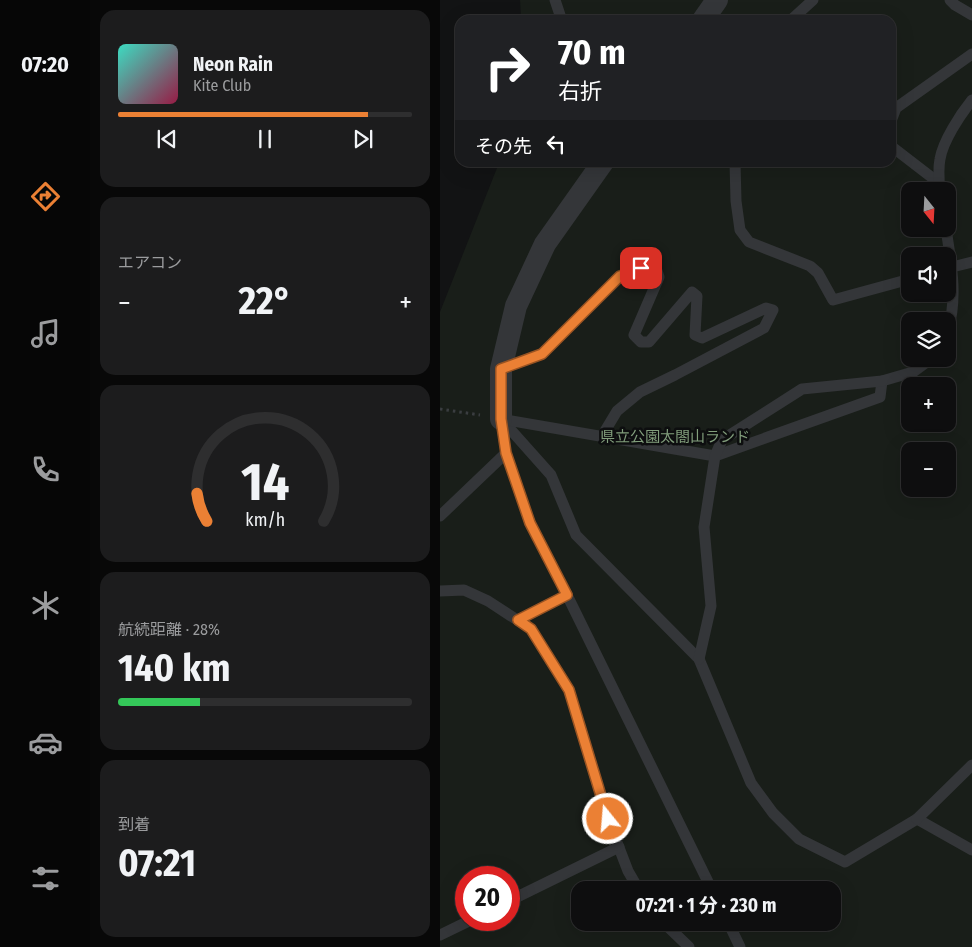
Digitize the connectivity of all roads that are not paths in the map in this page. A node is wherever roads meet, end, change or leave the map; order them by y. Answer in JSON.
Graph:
{"nodes":[{"id":1,"x":555,"y":0,"type":"edge"},
{"id":2,"x":717,"y":0,"type":"edge"},
{"id":3,"x":813,"y":0,"type":"edge"},
{"id":4,"x":950,"y":0,"type":"edge"},
{"id":5,"x":560,"y":15,"type":"edge"},
{"id":6,"x":706,"y":15,"type":"edge"},
{"id":7,"x":796,"y":15,"type":"edge"},
{"id":8,"x":972,"y":15,"type":"edge"},
{"id":9,"x":972,"y":54,"type":"edge"},
{"id":10,"x":972,"y":100,"type":"edge"},
{"id":11,"x":896,"y":108,"type":"edge"},
{"id":12,"x":896,"y":150,"type":"edge"},
{"id":13,"x":599,"y":167,"type":"edge"},
{"id":14,"x":735,"y":167,"type":"edge"},
{"id":15,"x":933,"y":182,"type":"edge"},
{"id":16,"x":939,"y":182,"type":"edge"},
{"id":17,"x":972,"y":262,"type":"edge"},
{"id":18,"x":956,"y":266,"type":"edge"},
{"id":19,"x":901,"y":281,"type":"edge"},
{"id":20,"x":920,"y":367,"type":"edge"},
{"id":21,"x":501,"y":369,"type":"junction"},
{"id":22,"x":882,"y":381,"type":"junction"},
{"id":23,"x":501,"y":419,"type":"junction"},
{"id":24,"x":602,"y":436,"type":"junction"},
{"id":25,"x":506,"y":453,"type":"junction"},
{"id":26,"x":715,"y":456,"type":"junction"},
{"id":27,"x":440,"y":516,"type":"edge"},
{"id":28,"x":440,"y":591,"type":"edge"},
{"id":29,"x":567,"y":595,"type":"junction"},
{"id":30,"x":518,"y":620,"type":"junction"},
{"id":31,"x":699,"y":659,"type":"junction"},
{"id":32,"x":972,"y":765,"type":"edge"},
{"id":33,"x":917,"y":819,"type":"junction"},
{"id":34,"x":619,"y":847,"type":"junction"},
{"id":35,"x":972,"y":850,"type":"edge"},
{"id":36,"x":634,"y":881,"type":"edge"},
{"id":37,"x":708,"y":881,"type":"edge"},
{"id":38,"x":520,"y":896,"type":"edge"},
{"id":39,"x":455,"y":928,"type":"edge"},
{"id":40,"x":673,"y":931,"type":"edge"},
{"id":41,"x":732,"y":931,"type":"edge"},
{"id":42,"x":440,"y":935,"type":"edge"},
{"id":43,"x":690,"y":947,"type":"edge"},
{"id":44,"x":740,"y":947,"type":"edge"}],
"edges":[{"from":1,"to":5,"type":"lane"},
{"from":2,"to":6,"type":"street"},
{"from":3,"to":7,"type":"lane"},
{"from":4,"to":8,"type":"lane"},
{"from":9,"to":11,"type":"lane"},
{"from":10,"to":16,"type":"lane"},
{"from":12,"to":15,"type":"lane"},
{"from":13,"to":21,"type":"street"},
{"from":14,"to":19,"type":"lane"},
{"from":17,"to":18,"type":"lane"},
{"from":20,"to":22,"type":"lane"},
{"from":21,"to":23,"type":"street"},
{"from":21,"to":24,"type":"lane"},
{"from":22,"to":26,"type":"lane"},
{"from":22,"to":26,"type":"lane"},
{"from":23,"to":24,"type":"lane"},
{"from":23,"to":25,"type":"lane"},
{"from":23,"to":31,"type":"lane"},
{"from":24,"to":26,"type":"lane"},
{"from":25,"to":27,"type":"lane"},
{"from":25,"to":29,"type":"lane"},
{"from":26,"to":31,"type":"lane"},
{"from":28,"to":30,"type":"lane"},
{"from":29,"to":30,"type":"lane"},
{"from":29,"to":37,"type":"lane"},
{"from":30,"to":34,"type":"lane"},
{"from":31,"to":33,"type":"lane"},
{"from":32,"to":33,"type":"lane"},
{"from":33,"to":35,"type":"lane"},
{"from":34,"to":36,"type":"lane"},
{"from":34,"to":38,"type":"lane"},
{"from":39,"to":42,"type":"lane"},
{"from":40,"to":43,"type":"lane"},
{"from":41,"to":44,"type":"lane"}]}
